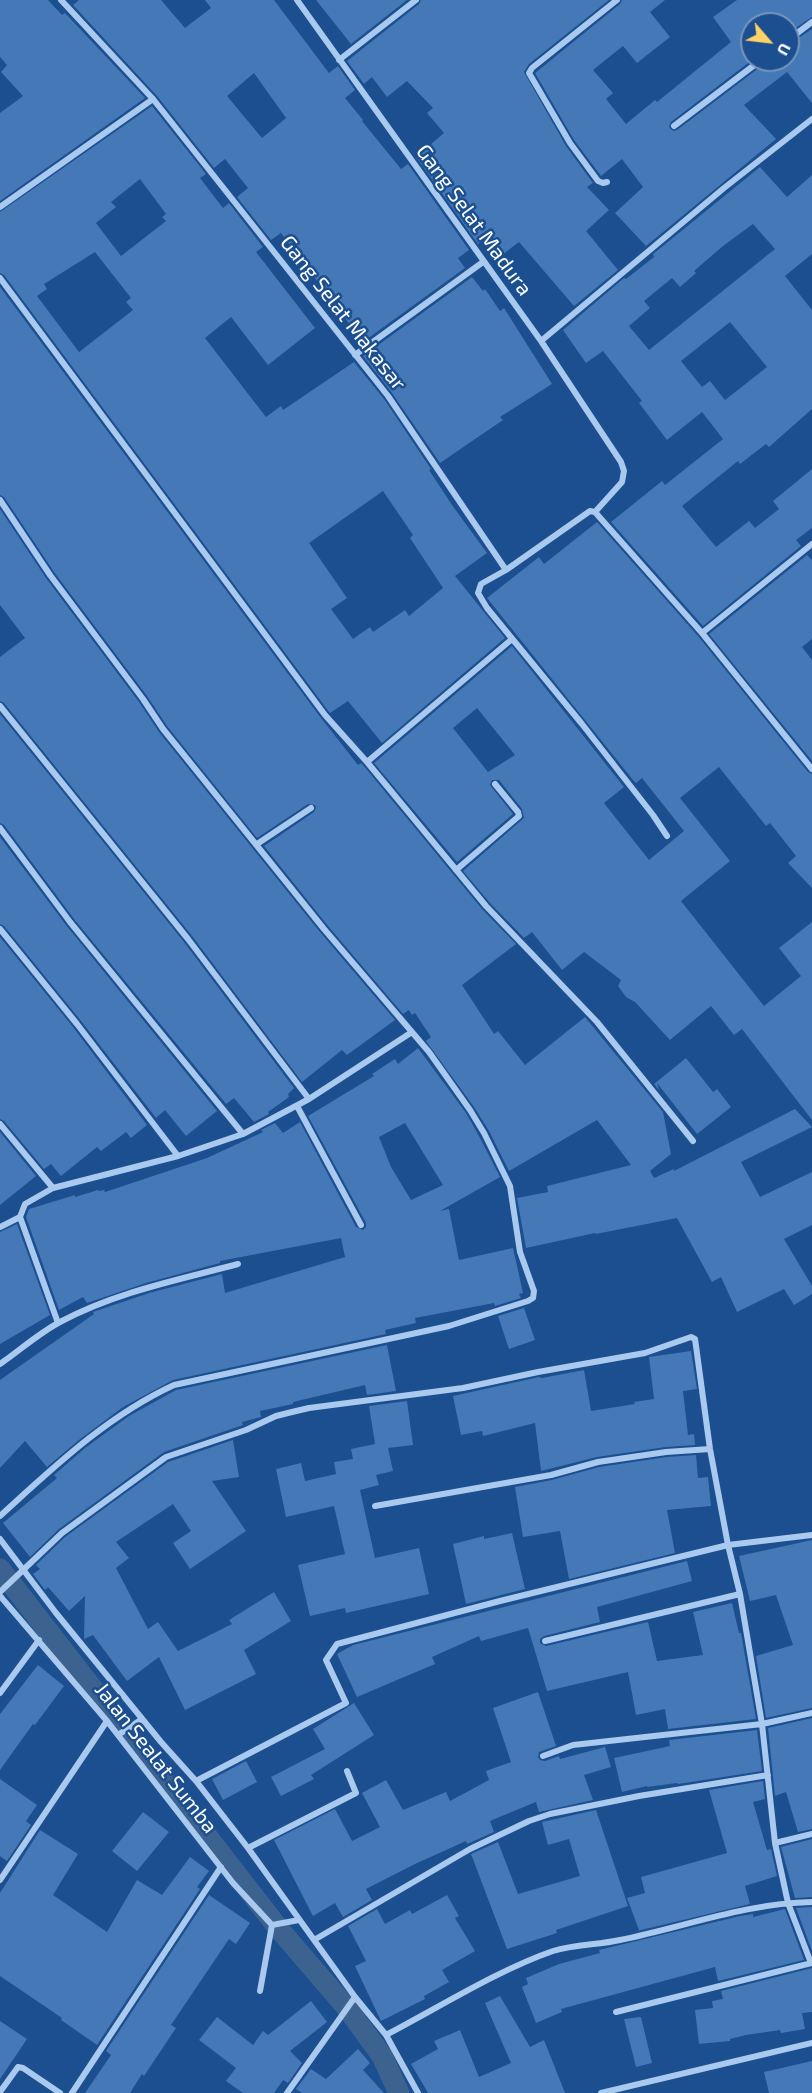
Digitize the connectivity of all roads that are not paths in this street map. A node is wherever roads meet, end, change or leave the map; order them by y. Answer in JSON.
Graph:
{"nodes":[{"id":1,"x":61,"y":0,"type":"edge"},
{"id":2,"x":297,"y":0,"type":"edge"},
{"id":3,"x":416,"y":0,"type":"edge"},
{"id":4,"x":617,"y":0,"type":"edge"},
{"id":5,"x":812,"y":21,"type":"edge"},
{"id":6,"x":800,"y":30,"type":"edge"},
{"id":7,"x":339,"y":60,"type":"junction"},
{"id":8,"x":745,"y":72,"type":"edge"},
{"id":9,"x":153,"y":99,"type":"junction"},
{"id":10,"x":812,"y":119,"type":"edge"},
{"id":11,"x":674,"y":126,"type":"dead end"},
{"id":12,"x":607,"y":182,"type":"dead end"},
{"id":13,"x":0,"y":207,"type":"edge"},
{"id":14,"x":483,"y":262,"type":"junction"},
{"id":15,"x":0,"y":278,"type":"edge"},
{"id":16,"x":541,"y":341,"type":"junction"},
{"id":17,"x":355,"y":355,"type":"junction"},
{"id":18,"x":0,"y":500,"type":"edge"},
{"id":19,"x":595,"y":512,"type":"junction"},
{"id":20,"x":812,"y":544,"type":"edge"},
{"id":21,"x":506,"y":570,"type":"junction"},
{"id":22,"x":702,"y":633,"type":"junction"},
{"id":23,"x":512,"y":639,"type":"junction"},
{"id":24,"x":0,"y":706,"type":"edge"},
{"id":25,"x":367,"y":762,"type":"junction"},
{"id":26,"x":812,"y":769,"type":"edge"},
{"id":27,"x":495,"y":784,"type":"dead end"},
{"id":28,"x":311,"y":808,"type":"dead end"},
{"id":29,"x":0,"y":828,"type":"edge"},
{"id":30,"x":667,"y":836,"type":"dead end"},
{"id":31,"x":257,"y":844,"type":"junction"},
{"id":32,"x":456,"y":870,"type":"junction"},
{"id":33,"x":0,"y":929,"type":"edge"},
{"id":34,"x":412,"y":1032,"type":"junction"},
{"id":35,"x":309,"y":1099,"type":"junction"},
{"id":36,"x":297,"y":1106,"type":"junction"},
{"id":37,"x":0,"y":1124,"type":"edge"},
{"id":38,"x":243,"y":1134,"type":"junction"},
{"id":39,"x":693,"y":1141,"type":"dead end"},
{"id":40,"x":178,"y":1156,"type":"junction"},
{"id":41,"x":53,"y":1188,"type":"junction"},
{"id":42,"x":20,"y":1217,"type":"junction"},
{"id":43,"x":361,"y":1226,"type":"dead end"},
{"id":44,"x":0,"y":1227,"type":"edge"},
{"id":45,"x":238,"y":1264,"type":"dead end"},
{"id":46,"x":58,"y":1323,"type":"junction"},
{"id":47,"x":0,"y":1364,"type":"edge"},
{"id":48,"x":710,"y":1449,"type":"junction"},
{"id":49,"x":375,"y":1506,"type":"dead end"},
{"id":50,"x":0,"y":1516,"type":"edge"},
{"id":51,"x":812,"y":1535,"type":"edge"},
{"id":52,"x":0,"y":1539,"type":"edge"},
{"id":53,"x":728,"y":1545,"type":"junction"},
{"id":54,"x":21,"y":1571,"type":"junction"},
{"id":55,"x":0,"y":1594,"type":"edge"},
{"id":56,"x":740,"y":1594,"type":"junction"},
{"id":57,"x":39,"y":1640,"type":"junction"},
{"id":58,"x":545,"y":1641,"type":"dead end"},
{"id":59,"x":0,"y":1694,"type":"edge"},
{"id":60,"x":812,"y":1713,"type":"edge"},
{"id":61,"x":142,"y":1719,"type":"junction"},
{"id":62,"x":107,"y":1721,"type":"junction"},
{"id":63,"x":762,"y":1724,"type":"junction"},
{"id":64,"x":118,"y":1735,"type":"junction"},
{"id":65,"x":543,"y":1756,"type":"dead end"},
{"id":66,"x":346,"y":1771,"type":"dead end"},
{"id":67,"x":768,"y":1775,"type":"junction"},
{"id":68,"x":196,"y":1781,"type":"junction"},
{"id":69,"x":812,"y":1834,"type":"edge"},
{"id":70,"x":775,"y":1843,"type":"junction"},
{"id":71,"x":248,"y":1848,"type":"junction"},
{"id":72,"x":221,"y":1868,"type":"junction"},
{"id":73,"x":0,"y":1880,"type":"edge"},
{"id":74,"x":812,"y":1902,"type":"edge"},
{"id":75,"x":789,"y":1903,"type":"junction"},
{"id":76,"x":296,"y":1920,"type":"junction"},
{"id":77,"x":272,"y":1925,"type":"junction"},
{"id":78,"x":314,"y":1940,"type":"junction"},
{"id":79,"x":811,"y":1963,"type":"edge"},
{"id":80,"x":260,"y":1991,"type":"dead end"},
{"id":81,"x":355,"y":1997,"type":"junction"},
{"id":82,"x":616,"y":2012,"type":"dead end"},
{"id":83,"x":386,"y":2035,"type":"junction"},
{"id":84,"x":812,"y":2043,"type":"edge"},
{"id":85,"x":0,"y":2092,"type":"edge"},
{"id":86,"x":60,"y":2093,"type":"edge"},
{"id":87,"x":72,"y":2093,"type":"edge"},
{"id":88,"x":286,"y":2093,"type":"edge"},
{"id":89,"x":418,"y":2093,"type":"edge"},
{"id":90,"x":601,"y":2093,"type":"edge"}],
"edges":[{"from":1,"to":9,"type":"street","name":"Gang Selat Makasar"},
{"from":2,"to":7,"type":"street","name":"Gang Selat Madura"},
{"from":3,"to":7,"type":"street"},
{"from":4,"to":12,"type":"street"},
{"from":5,"to":6,"type":"street"},
{"from":7,"to":14,"type":"street","name":"Gang Selat Madura"},
{"from":8,"to":11,"type":"street"},
{"from":9,"to":13,"type":"street"},
{"from":9,"to":17,"type":"street","name":"Gang Selat Makasar"},
{"from":10,"to":16,"type":"street"},
{"from":14,"to":16,"type":"street","name":"Gang Selat Madura"},
{"from":14,"to":17,"type":"street"},
{"from":15,"to":25,"type":"street"},
{"from":16,"to":19,"type":"street","name":"Gang Selat Madura"},
{"from":17,"to":21,"type":"street","name":"Gang Selat Makasar"},
{"from":18,"to":31,"type":"street"},
{"from":19,"to":21,"type":"street"},
{"from":19,"to":22,"type":"street"},
{"from":20,"to":22,"type":"street"},
{"from":21,"to":23,"type":"street"},
{"from":22,"to":26,"type":"street"},
{"from":23,"to":25,"type":"street"},
{"from":23,"to":30,"type":"street"},
{"from":24,"to":35,"type":"street"},
{"from":25,"to":32,"type":"street"},
{"from":27,"to":32,"type":"street"},
{"from":28,"to":31,"type":"street"},
{"from":29,"to":38,"type":"street"},
{"from":31,"to":34,"type":"street"},
{"from":32,"to":39,"type":"street"},
{"from":33,"to":40,"type":"street"},
{"from":34,"to":35,"type":"street"},
{"from":34,"to":50,"type":"street"},
{"from":35,"to":36,"type":"street"},
{"from":36,"to":38,"type":"street"},
{"from":36,"to":43,"type":"street"},
{"from":37,"to":41,"type":"street"},
{"from":38,"to":40,"type":"street"},
{"from":40,"to":41,"type":"street"},
{"from":41,"to":42,"type":"street"},
{"from":42,"to":44,"type":"street"},
{"from":42,"to":46,"type":"street"},
{"from":45,"to":46,"type":"street"},
{"from":46,"to":47,"type":"street"},
{"from":48,"to":49,"type":"street"},
{"from":48,"to":53,"type":"street"},
{"from":48,"to":54,"type":"street"},
{"from":51,"to":53,"type":"street"},
{"from":52,"to":54,"type":"street"},
{"from":53,"to":56,"type":"street"},
{"from":53,"to":68,"type":"street"},
{"from":54,"to":55,"type":"street"},
{"from":54,"to":61,"type":"street"},
{"from":55,"to":57,"type":"street","name":"Jalan Sealat Sumba"},
{"from":56,"to":58,"type":"street"},
{"from":56,"to":63,"type":"street"},
{"from":57,"to":59,"type":"street"},
{"from":57,"to":62,"type":"street","name":"Jalan Sealat Sumba"},
{"from":60,"to":63,"type":"street"},
{"from":61,"to":64,"type":"street"},
{"from":61,"to":68,"type":"street"},
{"from":62,"to":64,"type":"street","name":"Jalan Sealat Sumba"},
{"from":62,"to":73,"type":"street"},
{"from":63,"to":65,"type":"street"},
{"from":63,"to":67,"type":"street"},
{"from":64,"to":72,"type":"street","name":"Jalan Sealat Sumba"},
{"from":66,"to":71,"type":"street"},
{"from":67,"to":70,"type":"street"},
{"from":67,"to":78,"type":"street"},
{"from":68,"to":71,"type":"street"},
{"from":69,"to":70,"type":"street"},
{"from":70,"to":75,"type":"street"},
{"from":71,"to":76,"type":"street"},
{"from":72,"to":77,"type":"street","name":"Jalan Sealat Sumba"},
{"from":72,"to":87,"type":"street"},
{"from":74,"to":75,"type":"street"},
{"from":75,"to":79,"type":"street"},
{"from":75,"to":83,"type":"street"},
{"from":76,"to":77,"type":"street"},
{"from":76,"to":78,"type":"street"},
{"from":77,"to":80,"type":"street"},
{"from":78,"to":81,"type":"street"},
{"from":79,"to":82,"type":"street"},
{"from":81,"to":83,"type":"street"},
{"from":81,"to":88,"type":"street"},
{"from":83,"to":89,"type":"street"},
{"from":84,"to":90,"type":"street"},
{"from":85,"to":86,"type":"street"}]}
